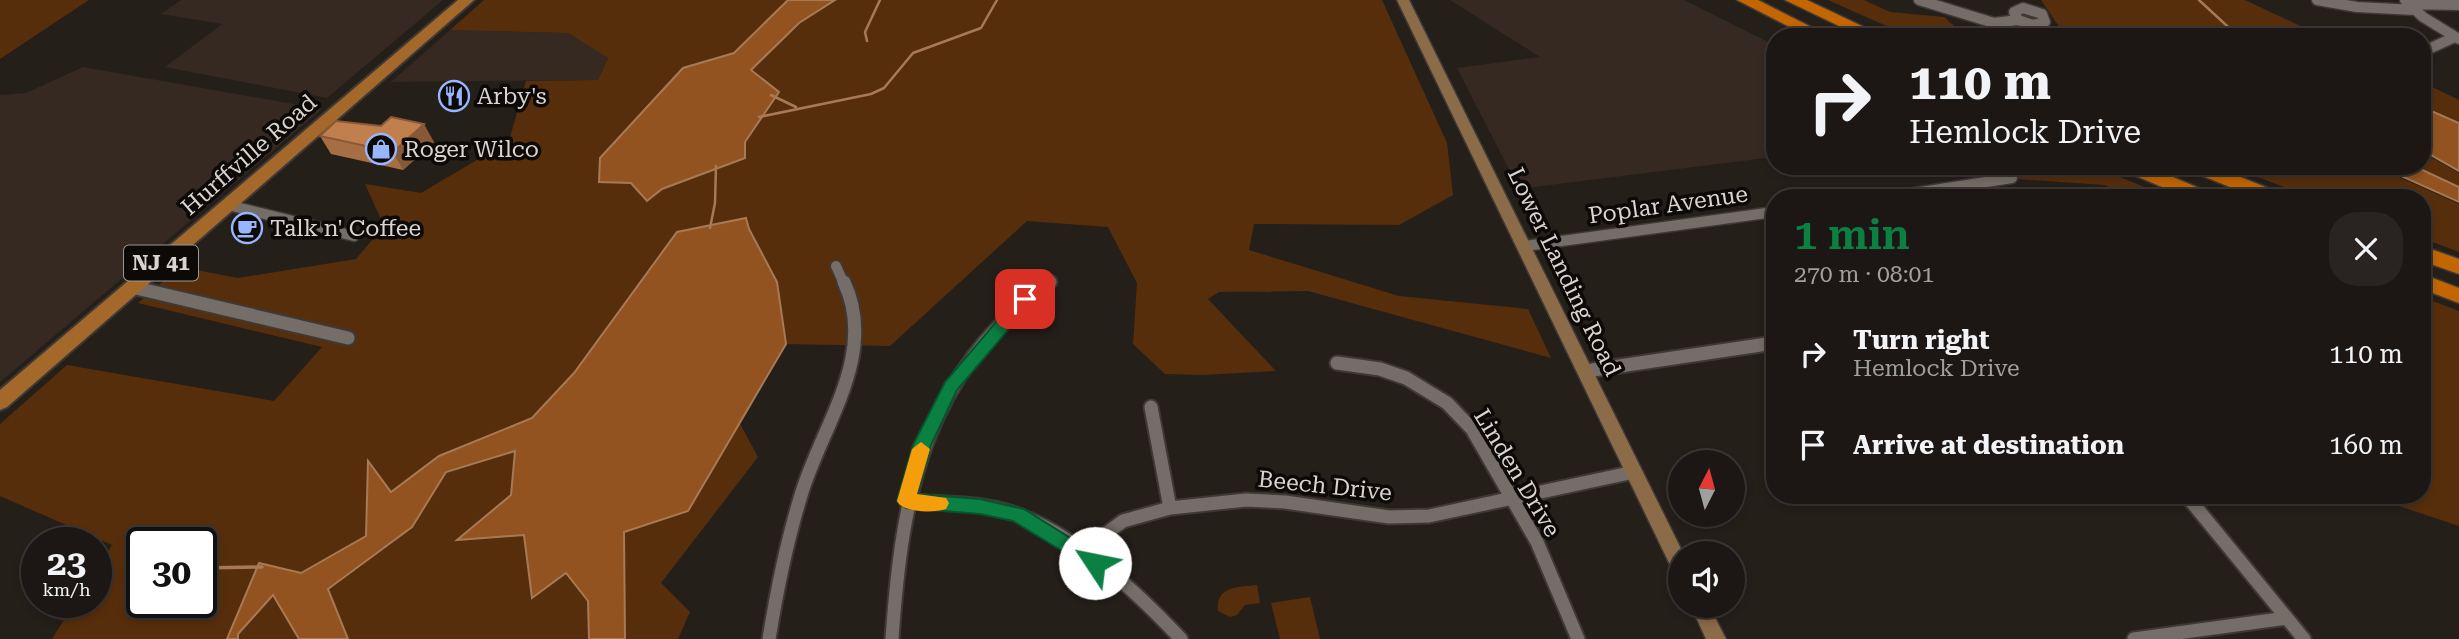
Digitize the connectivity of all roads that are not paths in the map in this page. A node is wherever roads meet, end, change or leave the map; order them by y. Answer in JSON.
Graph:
{"nodes":[{"id":1,"x":467,"y":0,"type":"edge"},
{"id":2,"x":1403,"y":0,"type":"edge"},
{"id":3,"x":1745,"y":0,"type":"edge"},
{"id":4,"x":1793,"y":0,"type":"edge"},
{"id":5,"x":1919,"y":0,"type":"edge"},
{"id":6,"x":2317,"y":0,"type":"edge"},
{"id":7,"x":2410,"y":5,"type":"edge"},
{"id":8,"x":2459,"y":5,"type":"edge"},
{"id":9,"x":2018,"y":20,"type":"dead end"},
{"id":10,"x":1994,"y":23,"type":"junction"},
{"id":11,"x":1805,"y":28,"type":"edge"},
{"id":12,"x":1857,"y":28,"type":"edge"},
{"id":13,"x":1997,"y":28,"type":"edge"},
{"id":14,"x":2457,"y":38,"type":"edge"},
{"id":15,"x":2431,"y":50,"type":"edge"},
{"id":16,"x":2151,"y":175,"type":"edge"},
{"id":17,"x":2217,"y":175,"type":"edge"},
{"id":18,"x":2012,"y":178,"type":"dead end"},
{"id":19,"x":1962,"y":189,"type":"edge"},
{"id":20,"x":2184,"y":189,"type":"edge"},
{"id":21,"x":2253,"y":189,"type":"edge"},
{"id":22,"x":228,"y":205,"type":"junction"},
{"id":23,"x":1766,"y":213,"type":"edge"},
{"id":24,"x":354,"y":236,"type":"dead end"},
{"id":25,"x":1524,"y":246,"type":"junction"},
{"id":26,"x":2431,"y":256,"type":"edge"},
{"id":27,"x":836,"y":266,"type":"dead end"},
{"id":28,"x":2459,"y":267,"type":"edge"},
{"id":29,"x":1050,"y":282,"type":"dead end"},
{"id":30,"x":2431,"y":285,"type":"edge"},
{"id":31,"x":132,"y":288,"type":"junction"},
{"id":32,"x":2459,"y":296,"type":"edge"},
{"id":33,"x":348,"y":338,"type":"dead end"},
{"id":34,"x":1766,"y":344,"type":"edge"},
{"id":35,"x":1337,"y":363,"type":"dead end"},
{"id":36,"x":1586,"y":371,"type":"junction"},
{"id":37,"x":0,"y":402,"type":"edge"},
{"id":38,"x":1151,"y":407,"type":"dead end"},
{"id":39,"x":1634,"y":472,"type":"junction"},
{"id":40,"x":1510,"y":497,"type":"junction"},
{"id":41,"x":906,"y":501,"type":"junction"},
{"id":42,"x":2193,"y":504,"type":"edge"},
{"id":43,"x":1170,"y":508,"type":"junction"},
{"id":44,"x":1668,"y":541,"type":"edge"},
{"id":45,"x":1080,"y":553,"type":"junction"},
{"id":46,"x":1706,"y":618,"type":"edge"},
{"id":47,"x":2287,"y":618,"type":"junction"},
{"id":48,"x":769,"y":639,"type":"edge"},
{"id":49,"x":892,"y":639,"type":"edge"},
{"id":50,"x":1181,"y":639,"type":"edge"},
{"id":51,"x":1578,"y":639,"type":"edge"},
{"id":52,"x":1716,"y":639,"type":"edge"},
{"id":53,"x":2134,"y":639,"type":"edge"},
{"id":54,"x":2304,"y":639,"type":"edge"}],
"edges":[{"from":1,"to":22,"type":"main road","name":"Hurffville Road","number":"NJ 41"},
{"from":2,"to":25,"type":"main road","name":"Lower Landing Road"},
{"from":3,"to":11,"type":"highway"},
{"from":4,"to":12,"type":"highway"},
{"from":5,"to":10,"type":"street"},
{"from":6,"to":7,"type":"street"},
{"from":7,"to":8,"type":"street"},
{"from":7,"to":14,"type":"street"},
{"from":9,"to":10,"type":"street"},
{"from":10,"to":13,"type":"street"},
{"from":14,"to":15,"type":"street"},
{"from":16,"to":20,"type":"highway"},
{"from":17,"to":21,"type":"highway"},
{"from":18,"to":19,"type":"street"},
{"from":22,"to":24,"type":"street"},
{"from":22,"to":31,"type":"main road","name":"Hurffville Road","number":"NJ 41"},
{"from":23,"to":25,"type":"street","name":"Poplar Avenue"},
{"from":25,"to":36,"type":"main road","name":"Lower Landing Road"},
{"from":26,"to":28,"type":"highway"},
{"from":27,"to":48,"type":"street"},
{"from":29,"to":41,"type":"street"},
{"from":30,"to":32,"type":"highway"},
{"from":31,"to":33,"type":"street"},
{"from":31,"to":37,"type":"main road","name":"Hurffville Road","number":"NJ 41"},
{"from":34,"to":36,"type":"street"},
{"from":35,"to":40,"type":"street","name":"Linden Drive"},
{"from":36,"to":39,"type":"main road","name":"Lower Landing Road"},
{"from":38,"to":43,"type":"street"},
{"from":39,"to":40,"type":"street","name":"Beech Drive"},
{"from":39,"to":44,"type":"main road","name":"Lower Landing Road"},
{"from":40,"to":43,"type":"street","name":"Beech Drive"},
{"from":40,"to":51,"type":"street","name":"Linden Drive"},
{"from":41,"to":45,"type":"street"},
{"from":41,"to":49,"type":"street"},
{"from":42,"to":47,"type":"street"},
{"from":43,"to":45,"type":"street","name":"Beech Drive"},
{"from":45,"to":50,"type":"street"},
{"from":46,"to":52,"type":"main road"},
{"from":47,"to":53,"type":"street"},
{"from":47,"to":54,"type":"street"}]}
